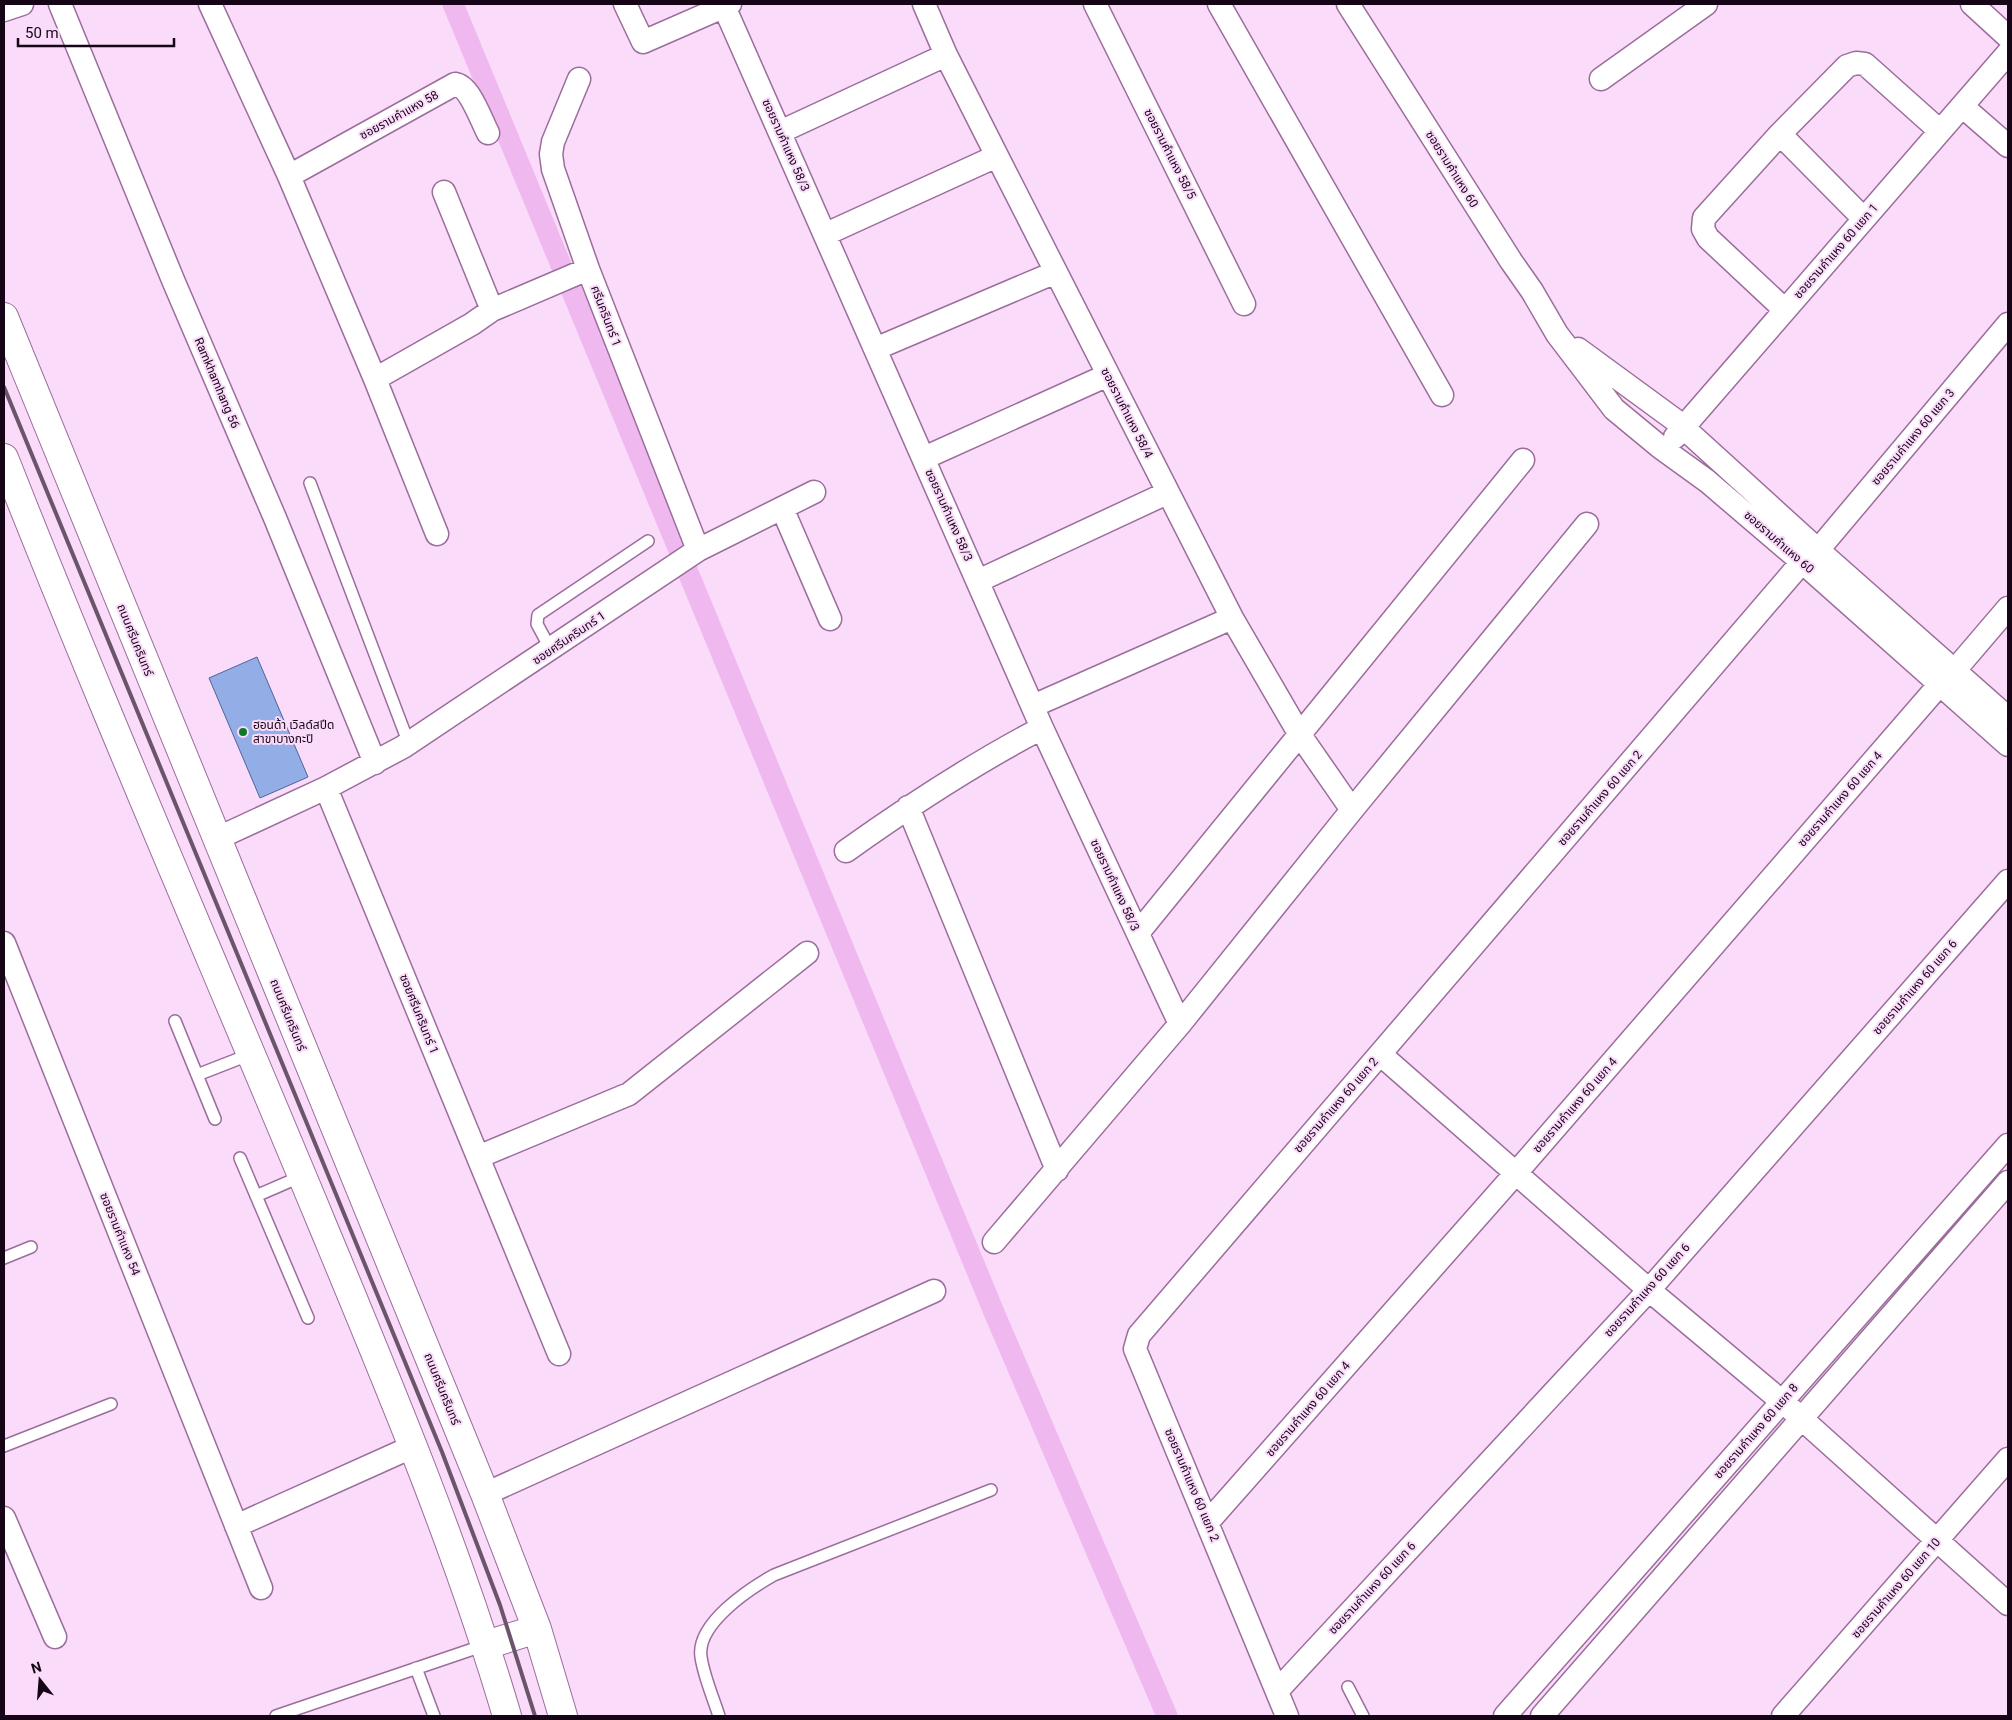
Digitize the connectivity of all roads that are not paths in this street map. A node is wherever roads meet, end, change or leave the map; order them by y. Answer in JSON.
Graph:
{"nodes":[{"id":1,"x":22,"y":4,"type":"edge"},
{"id":2,"x":60,"y":4,"type":"edge"},
{"id":3,"x":210,"y":4,"type":"edge"},
{"id":4,"x":625,"y":4,"type":"edge"},
{"id":5,"x":726,"y":4,"type":"edge"},
{"id":6,"x":924,"y":4,"type":"edge"},
{"id":7,"x":1095,"y":4,"type":"edge"},
{"id":8,"x":1219,"y":4,"type":"edge"},
{"id":9,"x":1706,"y":4,"type":"edge"},
{"id":10,"x":1972,"y":4,"type":"edge"},
{"id":11,"x":1357,"y":7,"type":"edge"},
{"id":12,"x":4,"y":10,"type":"edge"},
{"id":13,"x":2008,"y":37,"type":"edge"},
{"id":14,"x":2008,"y":53,"type":"edge"},
{"id":15,"x":946,"y":56,"type":"junction"},
{"id":16,"x":579,"y":79,"type":"dead end"},
{"id":17,"x":1601,"y":79,"type":"dead end"},
{"id":18,"x":1962,"y":106,"type":"junction"},
{"id":19,"x":780,"y":132,"type":"junction"},
{"id":20,"x":1940,"y":132,"type":"junction"},
{"id":21,"x":488,"y":133,"type":"dead end"},
{"id":22,"x":1780,"y":134,"type":"junction"},
{"id":23,"x":2008,"y":146,"type":"edge"},
{"id":24,"x":996,"y":156,"type":"junction"},
{"id":25,"x":289,"y":176,"type":"junction"},
{"id":26,"x":444,"y":192,"type":"dead end"},
{"id":27,"x":1864,"y":218,"type":"junction"},
{"id":28,"x":826,"y":234,"type":"junction"},
{"id":29,"x":588,"y":269,"type":"junction"},
{"id":30,"x":1056,"y":272,"type":"junction"},
{"id":31,"x":1244,"y":304,"type":"dead end"},
{"id":32,"x":492,"y":310,"type":"junction"},
{"id":33,"x":1785,"y":310,"type":"junction"},
{"id":34,"x":4,"y":317,"type":"edge"},
{"id":35,"x":2008,"y":324,"type":"edge"},
{"id":36,"x":1557,"y":334,"type":"junction"},
{"id":37,"x":875,"y":349,"type":"junction"},
{"id":38,"x":1108,"y":375,"type":"junction"},
{"id":39,"x":376,"y":379,"type":"junction"},
{"id":40,"x":1442,"y":395,"type":"dead end"},
{"id":41,"x":1683,"y":427,"type":"junction"},
{"id":42,"x":1664,"y":450,"type":"junction"},
{"id":43,"x":4,"y":458,"type":"edge"},
{"id":44,"x":924,"y":458,"type":"junction"},
{"id":45,"x":1523,"y":460,"type":"dead end"},
{"id":46,"x":310,"y":483,"type":"dead end"},
{"id":47,"x":814,"y":492,"type":"dead end"},
{"id":48,"x":1167,"y":493,"type":"junction"},
{"id":49,"x":782,"y":508,"type":"junction"},
{"id":50,"x":1587,"y":524,"type":"dead end"},
{"id":51,"x":437,"y":534,"type":"dead end"},
{"id":52,"x":648,"y":542,"type":"dead end"},
{"id":53,"x":694,"y":554,"type":"junction"},
{"id":54,"x":1810,"y":556,"type":"junction"},
{"id":55,"x":978,"y":581,"type":"junction"},
{"id":56,"x":2008,"y":608,"type":"edge"},
{"id":57,"x":1232,"y":618,"type":"junction"},
{"id":58,"x":830,"y":619,"type":"dead end"},
{"id":59,"x":551,"y":650,"type":"junction"},
{"id":60,"x":1947,"y":677,"type":"junction"},
{"id":61,"x":1033,"y":706,"type":"junction"},
{"id":62,"x":2008,"y":718,"type":"edge"},
{"id":63,"x":1042,"y":728,"type":"junction"},
{"id":64,"x":1300,"y":735,"type":"junction"},
{"id":65,"x":409,"y":744,"type":"junction"},
{"id":66,"x":2008,"y":745,"type":"edge"},
{"id":67,"x":375,"y":762,"type":"junction"},
{"id":68,"x":326,"y":788,"type":"junction"},
{"id":69,"x":908,"y":807,"type":"junction"},
{"id":70,"x":1352,"y":810,"type":"junction"},
{"id":71,"x":216,"y":839,"type":"junction"},
{"id":72,"x":846,"y":851,"type":"dead end"},
{"id":73,"x":2008,"y":881,"type":"edge"},
{"id":74,"x":1138,"y":933,"type":"junction"},
{"id":75,"x":4,"y":943,"type":"edge"},
{"id":76,"x":807,"y":953,"type":"dead end"},
{"id":77,"x":175,"y":1021,"type":"dead end"},
{"id":78,"x":1180,"y":1024,"type":"junction"},
{"id":79,"x":252,"y":1054,"type":"junction"},
{"id":80,"x":1380,"y":1054,"type":"junction"},
{"id":81,"x":197,"y":1075,"type":"junction"},
{"id":82,"x":214,"y":1119,"type":"dead end"},
{"id":83,"x":2008,"y":1145,"type":"edge"},
{"id":84,"x":478,"y":1157,"type":"junction"},
{"id":85,"x":240,"y":1158,"type":"dead end"},
{"id":86,"x":1057,"y":1170,"type":"junction"},
{"id":87,"x":1516,"y":1173,"type":"junction"},
{"id":88,"x":302,"y":1176,"type":"junction"},
{"id":89,"x":2008,"y":1182,"type":"edge"},
{"id":90,"x":256,"y":1196,"type":"junction"},
{"id":91,"x":1946,"y":1216,"type":"junction"},
{"id":92,"x":1966,"y":1231,"type":"junction"},
{"id":93,"x":994,"y":1242,"type":"dead end"},
{"id":94,"x":31,"y":1247,"type":"dead end"},
{"id":95,"x":4,"y":1258,"type":"edge"},
{"id":96,"x":1649,"y":1290,"type":"junction"},
{"id":97,"x":934,"y":1291,"type":"dead end"},
{"id":98,"x":308,"y":1318,"type":"dead end"},
{"id":99,"x":559,"y":1354,"type":"dead end"},
{"id":100,"x":1782,"y":1401,"type":"junction"},
{"id":101,"x":111,"y":1404,"type":"dead end"},
{"id":102,"x":1802,"y":1418,"type":"junction"},
{"id":103,"x":4,"y":1446,"type":"edge"},
{"id":104,"x":414,"y":1446,"type":"junction"},
{"id":105,"x":2008,"y":1459,"type":"edge"},
{"id":106,"x":991,"y":1490,"type":"dead end"},
{"id":107,"x":485,"y":1494,"type":"junction"},
{"id":108,"x":1208,"y":1523,"type":"junction"},
{"id":109,"x":236,"y":1526,"type":"junction"},
{"id":110,"x":6,"y":1531,"type":"edge"},
{"id":111,"x":1937,"y":1541,"type":"junction"},
{"id":112,"x":1632,"y":1572,"type":"junction"},
{"id":113,"x":261,"y":1588,"type":"dead end"},
{"id":114,"x":1653,"y":1589,"type":"junction"},
{"id":115,"x":2008,"y":1604,"type":"edge"},
{"id":116,"x":537,"y":1629,"type":"junction"},
{"id":117,"x":55,"y":1636,"type":"dead end"},
{"id":118,"x":486,"y":1645,"type":"junction"},
{"id":119,"x":416,"y":1668,"type":"junction"},
{"id":120,"x":1348,"y":1687,"type":"dead end"},
{"id":121,"x":1277,"y":1691,"type":"junction"},
{"id":122,"x":276,"y":1716,"type":"edge"},
{"id":123,"x":434,"y":1716,"type":"edge"},
{"id":124,"x":508,"y":1716,"type":"edge"},
{"id":125,"x":563,"y":1716,"type":"edge"},
{"id":126,"x":719,"y":1716,"type":"edge"},
{"id":127,"x":1287,"y":1716,"type":"edge"},
{"id":128,"x":1364,"y":1716,"type":"edge"},
{"id":129,"x":1505,"y":1716,"type":"edge"},
{"id":130,"x":1542,"y":1716,"type":"edge"},
{"id":131,"x":1783,"y":1716,"type":"edge"}],
"edges":[{"from":1,"to":12,"type":"street"},
{"from":2,"to":67,"type":"street","name":"Ramkhamhang 56"},
{"from":3,"to":25,"type":"street"},
{"from":4,"to":5,"type":"street"},
{"from":5,"to":19,"type":"street","name":"ซอยรามคำแหง 58/3"},
{"from":6,"to":15,"type":"street","name":"ซอยรามคำแหง 58/4"},
{"from":7,"to":31,"type":"street","name":"ซอยรามคำแหง 58/5"},
{"from":8,"to":40,"type":"street"},
{"from":9,"to":17,"type":"street"},
{"from":10,"to":13,"type":"street"},
{"from":11,"to":36,"type":"street","name":"ซอยรามคำแหง 60"},
{"from":14,"to":18,"type":"street","name":"ซอยรามคำแหง 60 แยก 1"},
{"from":15,"to":19,"type":"street"},
{"from":15,"to":24,"type":"street","name":"ซอยรามคำแหง 58/4"},
{"from":16,"to":29,"type":"street","name":"ศรีนครินทร์ 1"},
{"from":18,"to":20,"type":"street","name":"ซอยรามคำแหง 60 แยก 1"},
{"from":18,"to":23,"type":"street"},
{"from":19,"to":28,"type":"street","name":"ซอยรามคำแหง 58/3"},
{"from":20,"to":22,"type":"street"},
{"from":20,"to":27,"type":"street","name":"ซอยรามคำแหง 60 แยก 1"},
{"from":21,"to":25,"type":"street","name":"ซอยรามคำแหง 58"},
{"from":22,"to":27,"type":"street"},
{"from":22,"to":33,"type":"street"},
{"from":24,"to":28,"type":"street"},
{"from":24,"to":30,"type":"street","name":"ซอยรามคำแหง 58/4"},
{"from":25,"to":39,"type":"street"},
{"from":26,"to":32,"type":"street"},
{"from":27,"to":33,"type":"street","name":"ซอยรามคำแหง 60 แยก 1"},
{"from":28,"to":37,"type":"street","name":"ซอยรามคำแหง 58/3"},
{"from":29,"to":32,"type":"street"},
{"from":29,"to":53,"type":"street","name":"ศรีนครินทร์ 1"},
{"from":30,"to":37,"type":"street"},
{"from":30,"to":38,"type":"street","name":"ซอยรามคำแหง 58/4"},
{"from":32,"to":39,"type":"street"},
{"from":33,"to":41,"type":"street","name":"ซอยรามคำแหง 60 แยก 1"},
{"from":34,"to":71,"type":"main road","name":"ถนนศรีนครินทร์"},
{"from":35,"to":54,"type":"street","name":"ซอยรามคำแหง 60 แยก 3"},
{"from":36,"to":41,"type":"street","name":"ซอยรามคำแหง 60"},
{"from":36,"to":42,"type":"street","name":"ซอยรามคำแหง 60"},
{"from":37,"to":44,"type":"street","name":"ซอยรามคำแหง 58/3"},
{"from":38,"to":44,"type":"street"},
{"from":38,"to":48,"type":"street","name":"ซอยรามคำแหง 58/4"},
{"from":39,"to":51,"type":"street"},
{"from":41,"to":42,"type":"street","name":"ซอยรามคำแหง 60 แยก 1"},
{"from":41,"to":54,"type":"street","name":"ซอยรามคำแหง 60"},
{"from":42,"to":54,"type":"street","name":"ซอยรามคำแหง 60"},
{"from":43,"to":79,"type":"main road"},
{"from":44,"to":55,"type":"street","name":"ซอยรามคำแหง 58/3"},
{"from":45,"to":64,"type":"street"},
{"from":46,"to":65,"type":"lane"},
{"from":47,"to":49,"type":"street","name":"ซอยศรีนครินทร์ 1"},
{"from":48,"to":55,"type":"street"},
{"from":48,"to":57,"type":"street","name":"ซอยรามคำแหง 58/4"},
{"from":49,"to":53,"type":"street","name":"ซอยศรีนครินทร์ 1"},
{"from":49,"to":58,"type":"street"},
{"from":50,"to":70,"type":"street"},
{"from":52,"to":59,"type":"lane"},
{"from":53,"to":59,"type":"street","name":"ซอยศรีนครินทร์ 1"},
{"from":54,"to":60,"type":"street","name":"ซอยรามคำแหง 60"},
{"from":54,"to":80,"type":"street","name":"ซอยรามคำแหง 60 แยก 2"},
{"from":55,"to":61,"type":"street","name":"ซอยรามคำแหง 58/3"},
{"from":56,"to":60,"type":"street","name":"ซอยรามคำแหง 60 แยก 4"},
{"from":57,"to":61,"type":"street"},
{"from":57,"to":64,"type":"street","name":"ซอยรามคำแหง 58/4"},
{"from":59,"to":65,"type":"street","name":"ซอยศรีนครินทร์ 1"},
{"from":60,"to":62,"type":"street","name":"ซอยรามคำแหง 60"},
{"from":60,"to":66,"type":"street","name":"ซอยรามคำแหง 60"},
{"from":60,"to":87,"type":"street","name":"ซอยรามคำแหง 60 แยก 4"},
{"from":61,"to":63,"type":"street","name":"ซอยรามคำแหง 58/3"},
{"from":63,"to":69,"type":"street"},
{"from":63,"to":74,"type":"street","name":"ซอยรามคำแหง 58/3"},
{"from":64,"to":70,"type":"street","name":"ซอยรามคำแหง 58/4"},
{"from":64,"to":74,"type":"street"},
{"from":65,"to":67,"type":"street","name":"ซอยศรีนครินทร์ 1"},
{"from":67,"to":68,"type":"street","name":"ซอยศรีนครินทร์ 1"},
{"from":68,"to":71,"type":"street","name":"ซอยศรีนครินทร์ 1"},
{"from":68,"to":84,"type":"street","name":"ซอยศรีนครินทร์ 1"},
{"from":69,"to":72,"type":"street"},
{"from":69,"to":86,"type":"street"},
{"from":70,"to":78,"type":"street"},
{"from":71,"to":107,"type":"main road","name":"ถนนศรีนครินทร์"},
{"from":73,"to":96,"type":"street","name":"ซอยรามคำแหง 60 แยก 6"},
{"from":74,"to":78,"type":"street","name":"ซอยรามคำแหง 58/3"},
{"from":75,"to":109,"type":"street","name":"ซอยรามคำแหง 54"},
{"from":76,"to":84,"type":"street"},
{"from":77,"to":81,"type":"lane"},
{"from":78,"to":86,"type":"street"},
{"from":79,"to":81,"type":"lane"},
{"from":79,"to":88,"type":"main road"},
{"from":80,"to":87,"type":"street"},
{"from":80,"to":108,"type":"street","name":"ซอยรามคำแหง 60 แยก 2"},
{"from":81,"to":82,"type":"lane"},
{"from":83,"to":91,"type":"street","name":"ซอยรามคำแหง 60 แยก 8"},
{"from":84,"to":99,"type":"street","name":"ซอยศรีนครินทร์ 1"},
{"from":85,"to":90,"type":"lane"},
{"from":86,"to":93,"type":"street"},
{"from":87,"to":96,"type":"street"},
{"from":87,"to":108,"type":"street","name":"ซอยรามคำแหง 60 แยก 4"},
{"from":88,"to":90,"type":"lane"},
{"from":88,"to":104,"type":"main road"},
{"from":89,"to":92,"type":"street"},
{"from":90,"to":98,"type":"lane"},
{"from":91,"to":92,"type":"street"},
{"from":91,"to":100,"type":"street","name":"ซอยรามคำแหง 60 แยก 8"},
{"from":92,"to":102,"type":"street"},
{"from":94,"to":95,"type":"lane"},
{"from":96,"to":100,"type":"street"},
{"from":96,"to":121,"type":"street","name":"ซอยรามคำแหง 60 แยก 6"},
{"from":97,"to":107,"type":"street"},
{"from":100,"to":102,"type":"street"},
{"from":100,"to":112,"type":"street","name":"ซอยรามคำแหง 60 แยก 8"},
{"from":101,"to":103,"type":"lane"},
{"from":102,"to":111,"type":"street"},
{"from":102,"to":114,"type":"street"},
{"from":104,"to":109,"type":"street"},
{"from":104,"to":118,"type":"main road"},
{"from":105,"to":111,"type":"street","name":"ซอยรามคำแหง 60 แยก 10"},
{"from":106,"to":126,"type":"lane"},
{"from":107,"to":116,"type":"main road","name":"ถนนศรีนครินทร์"},
{"from":108,"to":121,"type":"street","name":"ซอยรามคำแหง 60 แยก 2"},
{"from":109,"to":113,"type":"street","name":"ซอยรามคำแหง 54"},
{"from":110,"to":117,"type":"street"},
{"from":111,"to":115,"type":"street"},
{"from":111,"to":131,"type":"street","name":"ซอยรามคำแหง 60 แยก 10"},
{"from":112,"to":114,"type":"street"},
{"from":112,"to":129,"type":"street","name":"ซอยรามคำแหง 60 แยก 8"},
{"from":114,"to":130,"type":"street"},
{"from":116,"to":118,"type":"main road"},
{"from":116,"to":125,"type":"main road","name":"ถนนศรีนครินทร์"},
{"from":118,"to":119,"type":"lane"},
{"from":118,"to":124,"type":"main road"},
{"from":119,"to":122,"type":"lane"},
{"from":119,"to":123,"type":"lane"},
{"from":120,"to":128,"type":"lane"},
{"from":121,"to":127,"type":"street","name":"ซอยรามคำแหง 60 แยก 2"}]}
